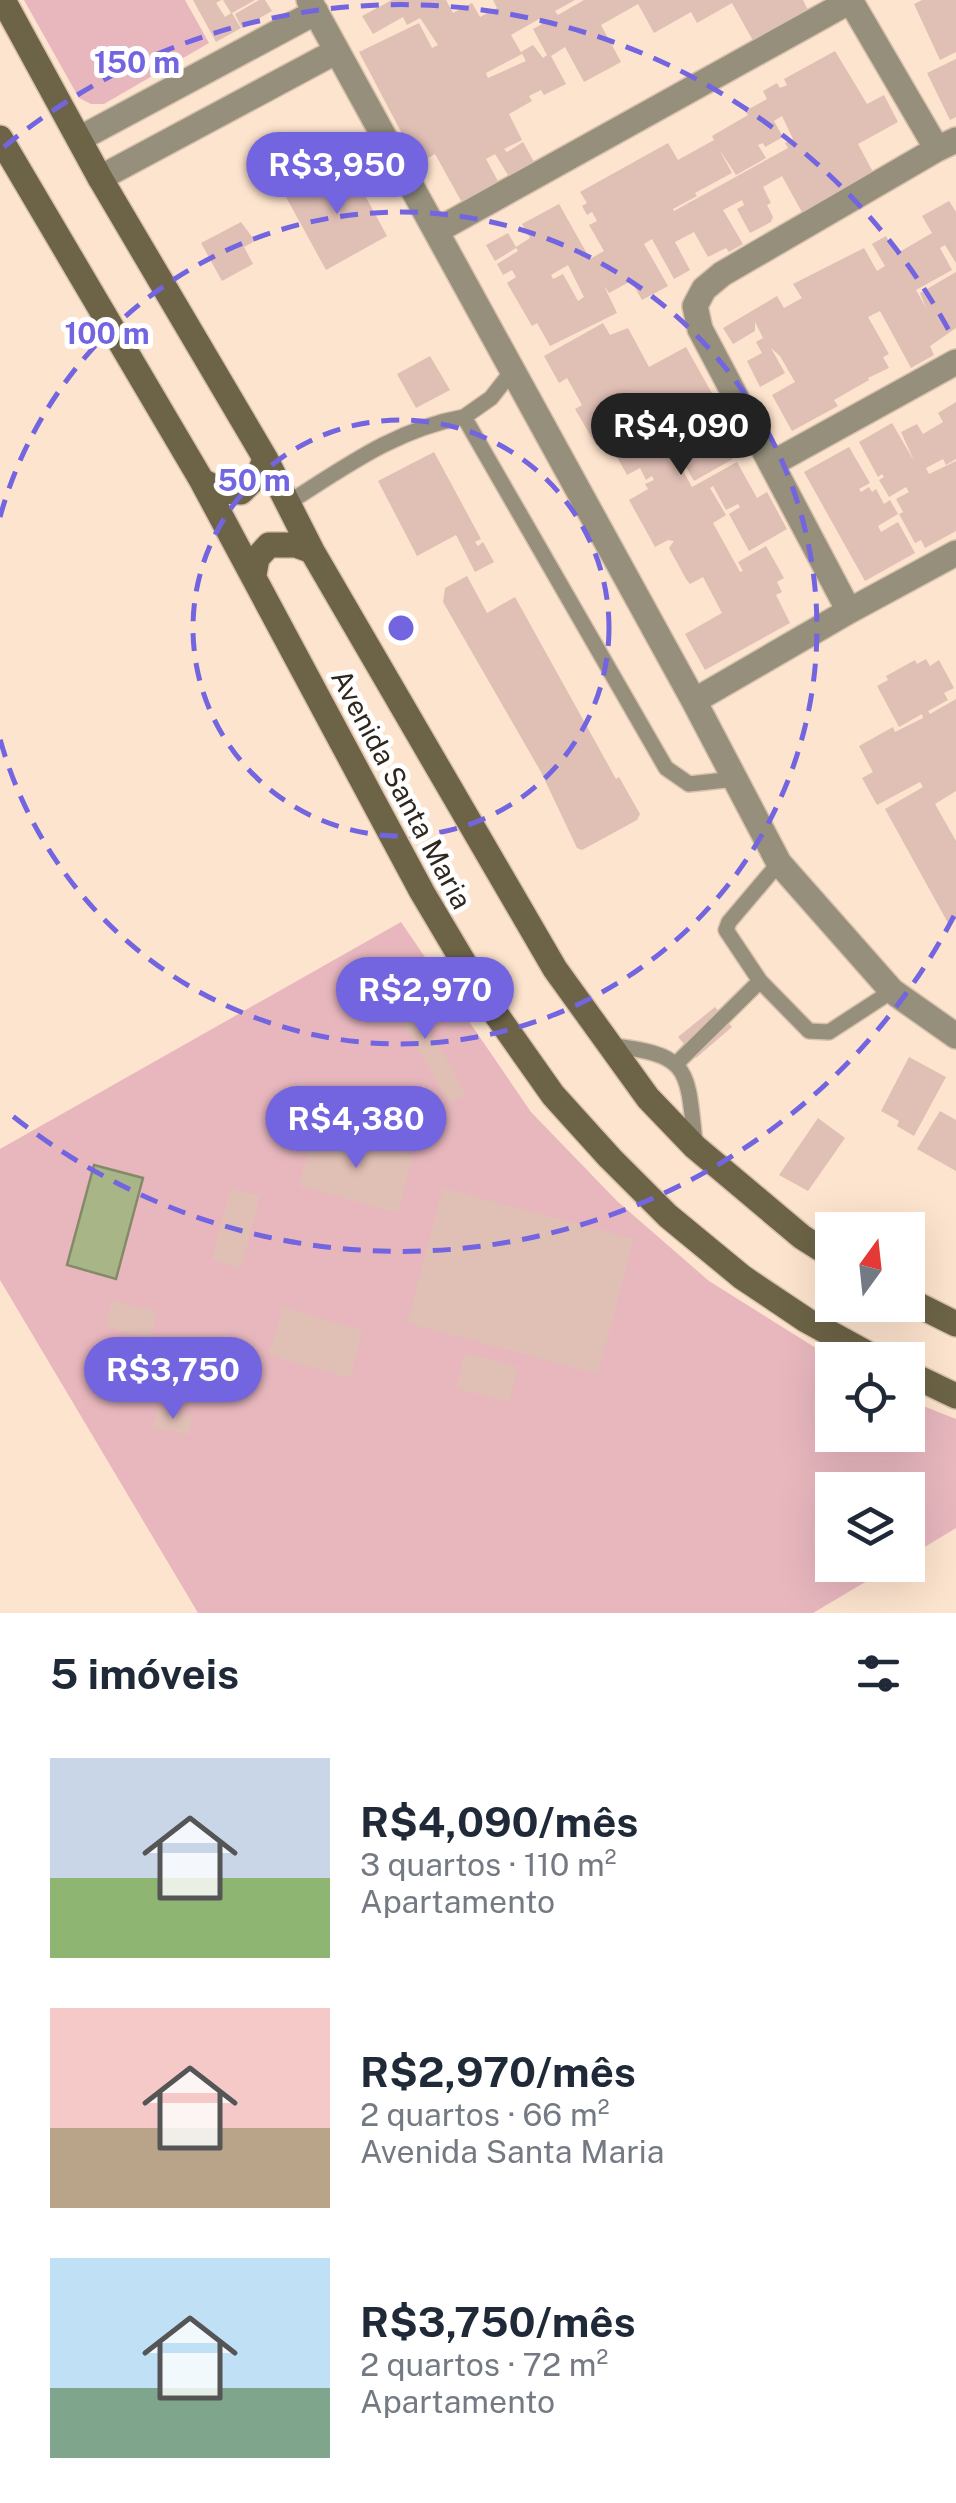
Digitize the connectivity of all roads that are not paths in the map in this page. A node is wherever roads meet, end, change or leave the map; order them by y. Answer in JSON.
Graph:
{"nodes":[{"id":1,"x":3,"y":0,"type":"edge"},
{"id":2,"x":850,"y":0,"type":"edge"},
{"id":3,"x":312,"y":6,"type":"edge"},
{"id":4,"x":337,"y":51,"type":"junction"},
{"id":5,"x":0,"y":138,"type":"edge"},
{"id":6,"x":79,"y":139,"type":"junction"},
{"id":7,"x":946,"y":145,"type":"edge"},
{"id":8,"x":100,"y":178,"type":"junction"},
{"id":9,"x":436,"y":231,"type":"junction"},
{"id":10,"x":956,"y":362,"type":"edge"},
{"id":11,"x":513,"y":370,"type":"junction"},
{"id":12,"x":464,"y":417,"type":"junction"},
{"id":13,"x":265,"y":458,"type":"junction"},
{"id":14,"x":773,"y":462,"type":"junction"},
{"id":15,"x":202,"y":481,"type":"junction"},
{"id":16,"x":288,"y":503,"type":"junction"},
{"id":17,"x":312,"y":550,"type":"junction"},
{"id":18,"x":956,"y":553,"type":"edge"},
{"id":19,"x":254,"y":575,"type":"junction"},
{"id":20,"x":849,"y":611,"type":"junction"},
{"id":21,"x":694,"y":701,"type":"junction"},
{"id":22,"x":735,"y":779,"type":"junction"},
{"id":23,"x":780,"y":863,"type":"junction"},
{"id":24,"x":760,"y":982,"type":"junction"},
{"id":25,"x":892,"y":991,"type":"junction"},
{"id":26,"x":956,"y":1036,"type":"edge"},
{"id":27,"x":607,"y":1044,"type":"junction"},
{"id":28,"x":677,"y":1063,"type":"junction"},
{"id":29,"x":696,"y":1147,"type":"junction"},
{"id":30,"x":815,"y":1245,"type":"edge"},
{"id":31,"x":925,"y":1308,"type":"edge"},
{"id":32,"x":956,"y":1324,"type":"edge"},
{"id":33,"x":846,"y":1342,"type":"edge"},
{"id":34,"x":925,"y":1381,"type":"edge"},
{"id":35,"x":956,"y":1396,"type":"edge"}],
"edges":[{"from":1,"to":6,"type":"main road","name":"Avenida Santa Maria"},
{"from":2,"to":7,"type":"street"},
{"from":2,"to":9,"type":"street"},
{"from":3,"to":4,"type":"street"},
{"from":3,"to":6,"type":"street"},
{"from":4,"to":8,"type":"street"},
{"from":4,"to":9,"type":"street"},
{"from":5,"to":15,"type":"main road","name":"Avenida Santa Maria"},
{"from":6,"to":8,"type":"main road","name":"Avenida Santa Maria"},
{"from":7,"to":14,"type":"street"},
{"from":8,"to":13,"type":"main road","name":"Avenida Santa Maria"},
{"from":9,"to":11,"type":"street"},
{"from":10,"to":14,"type":"street"},
{"from":11,"to":12,"type":"lane"},
{"from":11,"to":21,"type":"street"},
{"from":12,"to":16,"type":"lane"},
{"from":12,"to":22,"type":"lane"},
{"from":13,"to":15,"type":"main road"},
{"from":13,"to":16,"type":"main road","name":"Avenida Santa Maria"},
{"from":14,"to":20,"type":"street"},
{"from":15,"to":19,"type":"main road","name":"Avenida Santa Maria"},
{"from":16,"to":17,"type":"main road","name":"Avenida Santa Maria"},
{"from":17,"to":19,"type":"main road"},
{"from":17,"to":27,"type":"main road","name":"Avenida Santa Maria"},
{"from":18,"to":20,"type":"street"},
{"from":19,"to":33,"type":"main road","name":"Avenida Santa Maria"},
{"from":20,"to":21,"type":"street"},
{"from":21,"to":22,"type":"street"},
{"from":22,"to":23,"type":"street"},
{"from":23,"to":24,"type":"lane"},
{"from":23,"to":25,"type":"street"},
{"from":24,"to":25,"type":"lane"},
{"from":24,"to":28,"type":"lane"},
{"from":25,"to":26,"type":"street"},
{"from":27,"to":28,"type":"lane"},
{"from":27,"to":29,"type":"main road","name":"Avenida Santa Maria"},
{"from":28,"to":29,"type":"lane"},
{"from":29,"to":30,"type":"main road","name":"Avenida Santa Maria"},
{"from":31,"to":32,"type":"main road"},
{"from":34,"to":35,"type":"main road"}]}
